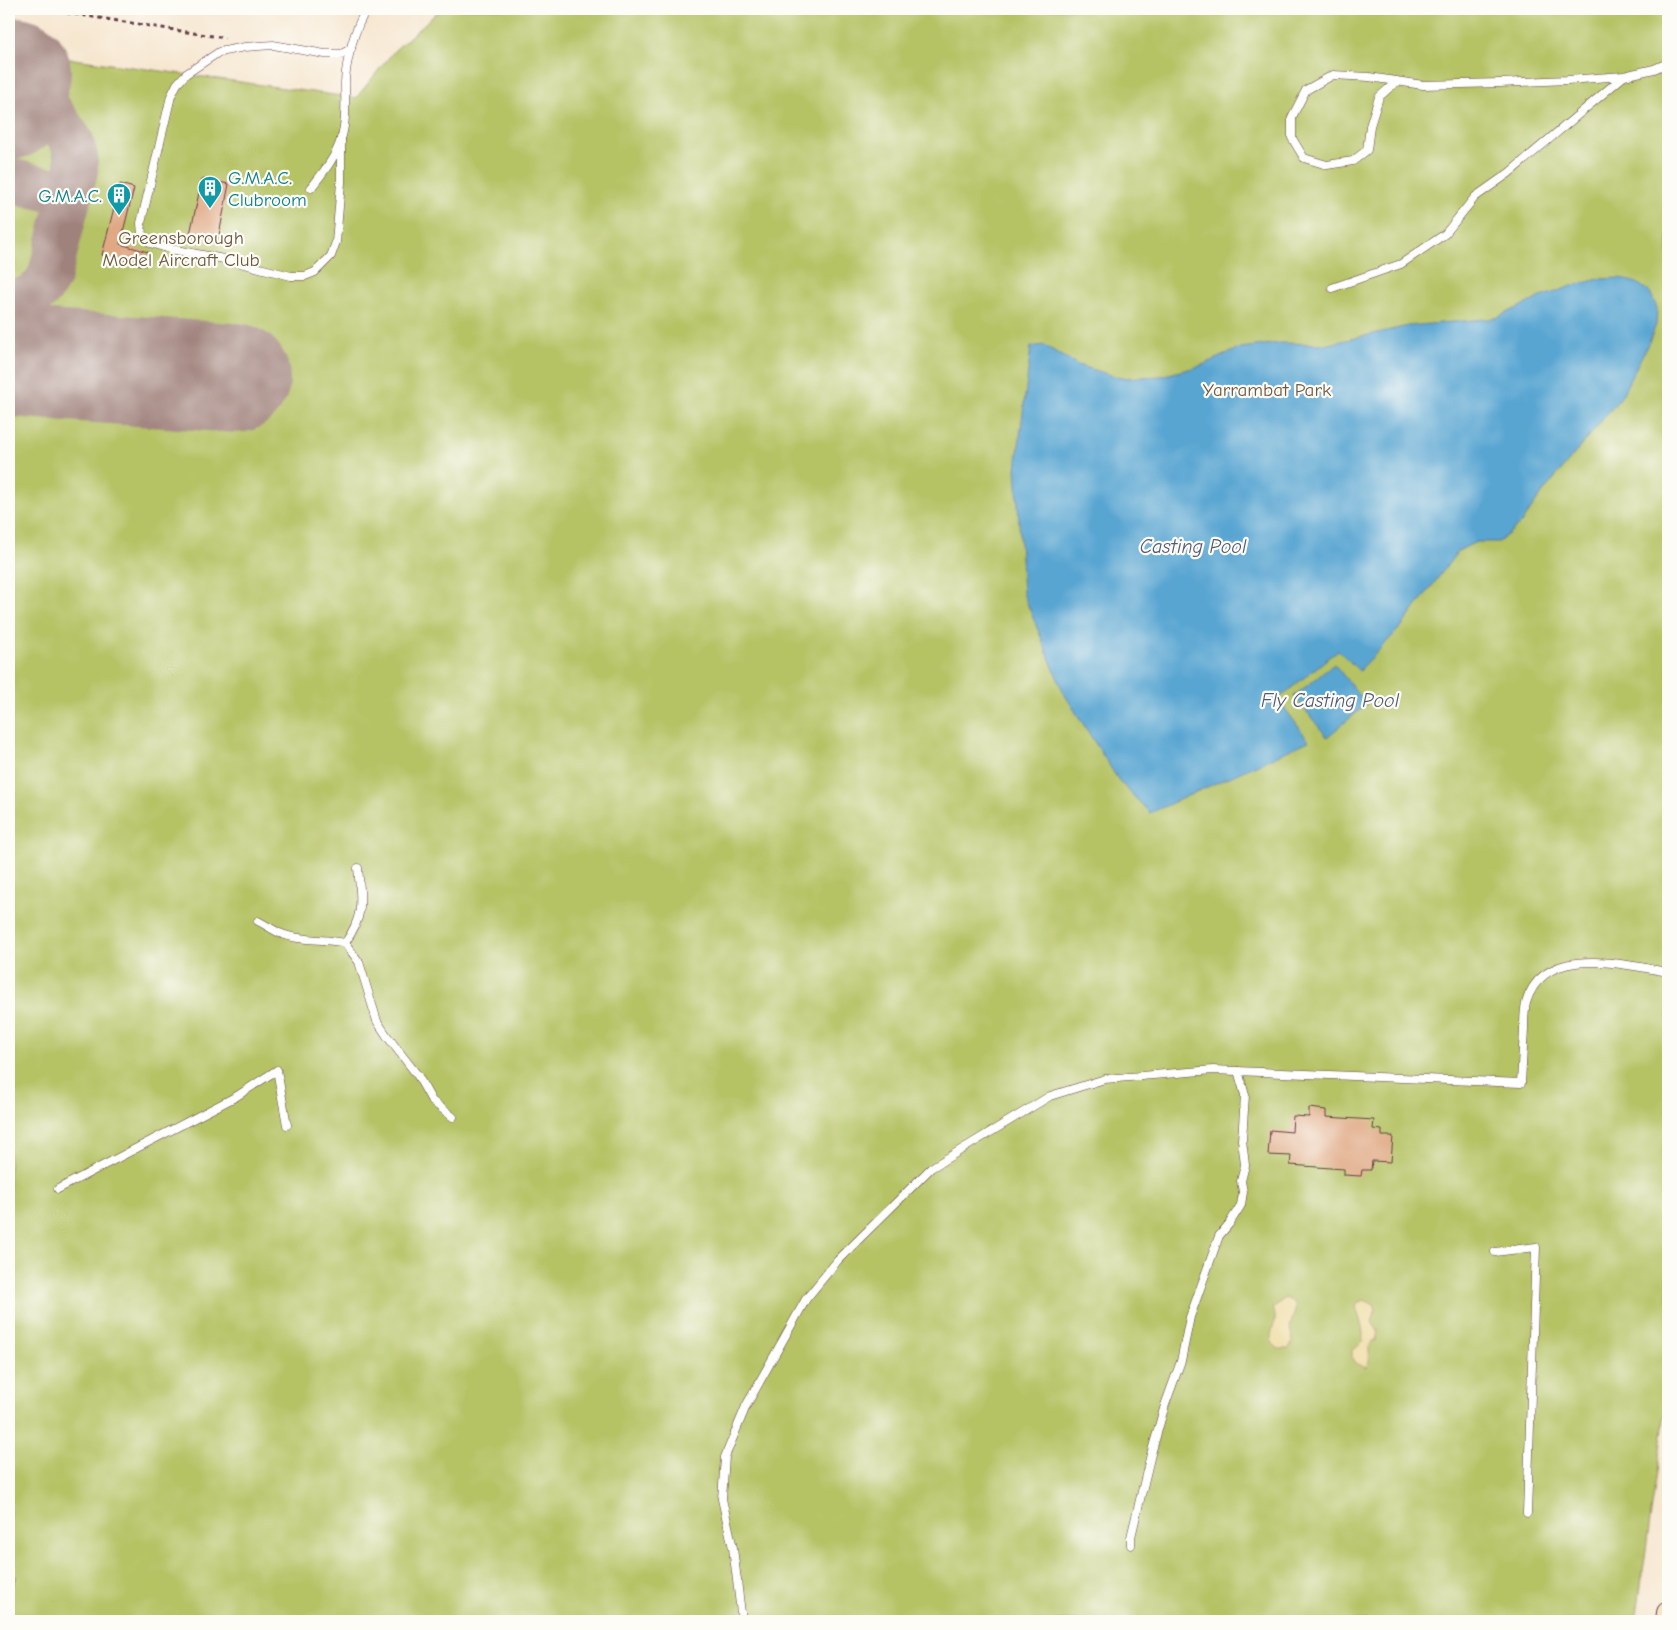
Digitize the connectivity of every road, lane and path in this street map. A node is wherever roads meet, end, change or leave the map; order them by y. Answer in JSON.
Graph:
{"nodes":[{"id":1,"x":43,"y":9,"type":"edge"},
{"id":2,"x":367,"y":9,"type":"edge"},
{"id":3,"x":234,"y":39,"type":"dead end"},
{"id":4,"x":351,"y":49,"type":"junction"},
{"id":5,"x":1668,"y":64,"type":"edge"},
{"id":6,"x":1624,"y":76,"type":"junction"},
{"id":7,"x":1397,"y":81,"type":"junction"},
{"id":8,"x":341,"y":139,"type":"junction"},
{"id":9,"x":311,"y":188,"type":"dead end"},
{"id":10,"x":1332,"y":288,"type":"dead end"},
{"id":11,"x":358,"y":868,"type":"dead end"},
{"id":12,"x":258,"y":921,"type":"dead end"},
{"id":13,"x":345,"y":943,"type":"junction"},
{"id":14,"x":1668,"y":972,"type":"edge"},
{"id":15,"x":1238,"y":1071,"type":"junction"},
{"id":16,"x":453,"y":1117,"type":"dead end"},
{"id":17,"x":287,"y":1125,"type":"dead end"},
{"id":18,"x":58,"y":1189,"type":"dead end"},
{"id":19,"x":1495,"y":1252,"type":"dead end"},
{"id":20,"x":1527,"y":1513,"type":"dead end"},
{"id":21,"x":1131,"y":1545,"type":"dead end"},
{"id":22,"x":1668,"y":1613,"type":"edge"},
{"id":23,"x":742,"y":1621,"type":"edge"},
{"id":24,"x":1667,"y":1621,"type":"edge"}],
"edges":[{"from":1,"to":3,"type":"path"},
{"from":2,"to":4,"type":"lane"},
{"from":4,"to":8,"type":"lane"},
{"from":4,"to":8,"type":"lane"},
{"from":5,"to":6,"type":"lane"},
{"from":6,"to":7,"type":"lane"},
{"from":6,"to":10,"type":"lane"},
{"from":7,"to":7,"type":"lane"},
{"from":8,"to":9,"type":"lane"},
{"from":11,"to":13,"type":"lane"},
{"from":12,"to":13,"type":"lane"},
{"from":13,"to":16,"type":"lane"},
{"from":14,"to":15,"type":"lane"},
{"from":15,"to":21,"type":"lane"},
{"from":15,"to":23,"type":"lane"},
{"from":17,"to":18,"type":"lane"},
{"from":19,"to":20,"type":"lane"},
{"from":22,"to":24,"type":"main road"}]}
